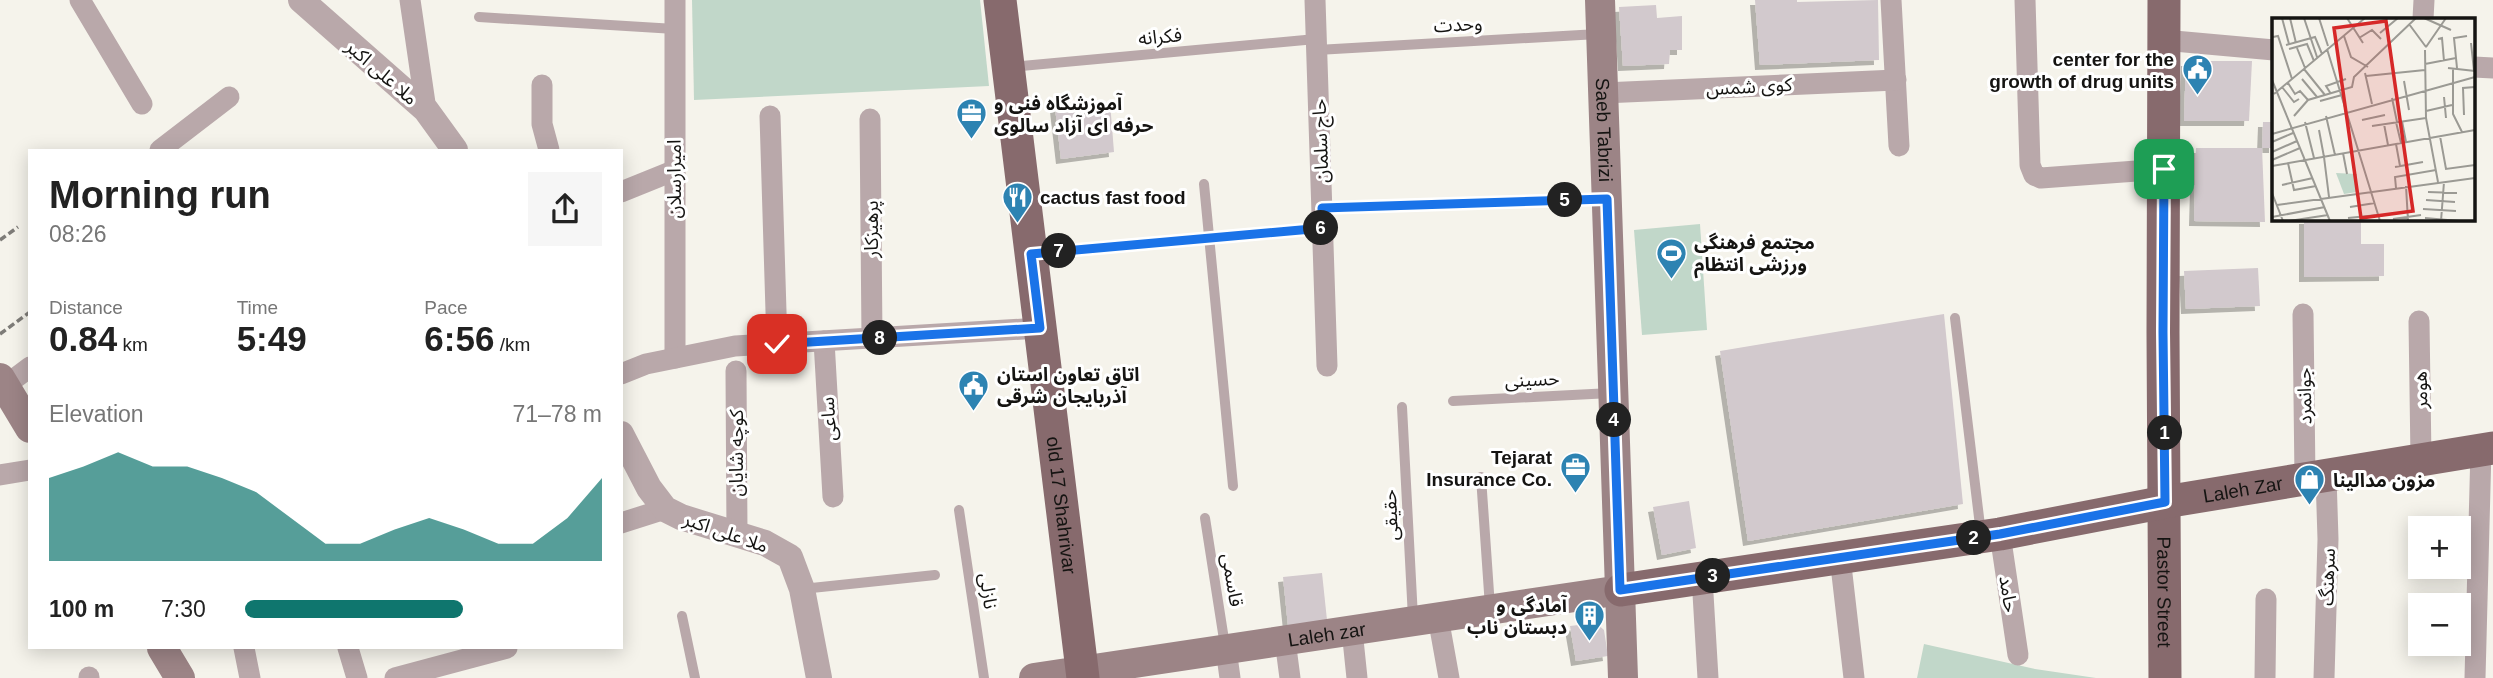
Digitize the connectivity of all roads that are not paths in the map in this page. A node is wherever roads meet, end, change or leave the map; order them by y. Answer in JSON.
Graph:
{"nodes":[{"id":1,"x":80,"y":0,"type":"edge"},
{"id":2,"x":301,"y":0,"type":"edge"},
{"id":3,"x":410,"y":0,"type":"edge"},
{"id":4,"x":675,"y":0,"type":"edge"},
{"id":5,"x":1000,"y":0,"type":"edge"},
{"id":6,"x":1315,"y":0,"type":"edge"},
{"id":7,"x":1600,"y":0,"type":"edge"},
{"id":8,"x":1891,"y":0,"type":"edge"},
{"id":9,"x":2025,"y":0,"type":"edge"},
{"id":10,"x":2164,"y":0,"type":"edge"},
{"id":11,"x":2424,"y":0,"type":"edge"},
{"id":12,"x":479,"y":17,"type":"dead end"},
{"id":13,"x":2423,"y":18,"type":"edge"},
{"id":14,"x":675,"y":29,"type":"junction"},
{"id":15,"x":1601,"y":34,"type":"junction"},
{"id":16,"x":2164,"y":40,"type":"junction"},
{"id":17,"x":1316,"y":44,"type":"junction"},
{"id":18,"x":2272,"y":50,"type":"edge"},
{"id":19,"x":1008,"y":68,"type":"junction"},
{"id":20,"x":1896,"y":80,"type":"junction"},
{"id":21,"x":542,"y":85,"type":"dead end"},
{"id":22,"x":1603,"y":93,"type":"junction"},
{"id":23,"x":229,"y":97,"type":"dead end"},
{"id":24,"x":142,"y":104,"type":"dead end"},
{"id":25,"x":426,"y":110,"type":"junction"},
{"id":26,"x":770,"y":116,"type":"dead end"},
{"id":27,"x":870,"y":119,"type":"dead end"},
{"id":28,"x":1899,"y":146,"type":"dead end"},
{"id":29,"x":161,"y":149,"type":"edge"},
{"id":30,"x":454,"y":149,"type":"edge"},
{"id":31,"x":550,"y":149,"type":"edge"},
{"id":32,"x":2164,"y":169,"type":"junction"},
{"id":33,"x":674,"y":171,"type":"junction"},
{"id":34,"x":1204,"y":184,"type":"dead end"},
{"id":35,"x":623,"y":191,"type":"edge"},
{"id":36,"x":1607,"y":199,"type":"junction"},
{"id":37,"x":1323,"y":218,"type":"junction"},
{"id":38,"x":1209,"y":238,"type":"junction"},
{"id":39,"x":1031,"y":254,"type":"junction"},
{"id":40,"x":2303,"y":314,"type":"dead end"},
{"id":41,"x":1955,"y":318,"type":"dead end"},
{"id":42,"x":2419,"y":321,"type":"dead end"},
{"id":43,"x":1040,"y":328,"type":"junction"},
{"id":44,"x":872,"y":338,"type":"junction"},
{"id":45,"x":824,"y":341,"type":"junction"},
{"id":46,"x":777,"y":344,"type":"junction"},
{"id":47,"x":675,"y":358,"type":"junction"},
{"id":48,"x":1327,"y":366,"type":"dead end"},
{"id":49,"x":28,"y":368,"type":"edge"},
{"id":50,"x":736,"y":371,"type":"dead end"},
{"id":51,"x":623,"y":373,"type":"edge"},
{"id":52,"x":3,"y":382,"type":"edge"},
{"id":53,"x":1613,"y":393,"type":"junction"},
{"id":54,"x":1453,"y":401,"type":"dead end"},
{"id":55,"x":1402,"y":407,"type":"dead end"},
{"id":56,"x":28,"y":425,"type":"edge"},
{"id":57,"x":623,"y":438,"type":"edge"},
{"id":58,"x":2487,"y":449,"type":"edge"},
{"id":59,"x":2421,"y":459,"type":"junction"},
{"id":60,"x":28,"y":470,"type":"edge"},
{"id":61,"x":0,"y":475,"type":"edge"},
{"id":62,"x":1481,"y":477,"type":"dead end"},
{"id":63,"x":2316,"y":478,"type":"junction"},
{"id":64,"x":1233,"y":486,"type":"dead end"},
{"id":65,"x":833,"y":497,"type":"dead end"},
{"id":66,"x":2165,"y":502,"type":"junction"},
{"id":67,"x":665,"y":509,"type":"junction"},
{"id":68,"x":960,"y":510,"type":"dead end"},
{"id":69,"x":1205,"y":518,"type":"dead end"},
{"id":70,"x":623,"y":522,"type":"edge"},
{"id":71,"x":737,"y":534,"type":"junction"},
{"id":72,"x":1990,"y":535,"type":"junction"},
{"id":73,"x":1840,"y":557,"type":"junction"},
{"id":74,"x":935,"y":575,"type":"dead end"},
{"id":75,"x":1702,"y":578,"type":"junction"},
{"id":76,"x":803,"y":589,"type":"junction"},
{"id":77,"x":1620,"y":590,"type":"junction"},
{"id":78,"x":2266,"y":599,"type":"dead end"},
{"id":79,"x":1490,"y":609,"type":"junction"},
{"id":80,"x":682,"y":616,"type":"dead end"},
{"id":81,"x":1426,"y":619,"type":"junction"},
{"id":82,"x":1352,"y":630,"type":"junction"},
{"id":83,"x":1285,"y":640,"type":"junction"},
{"id":84,"x":163,"y":649,"type":"edge"},
{"id":85,"x":244,"y":649,"type":"edge"},
{"id":86,"x":348,"y":649,"type":"edge"},
{"id":87,"x":503,"y":649,"type":"edge"},
{"id":88,"x":1226,"y":649,"type":"junction"},
{"id":89,"x":2018,"y":655,"type":"dead end"},
{"id":90,"x":1082,"y":674,"type":"edge"},
{"id":91,"x":180,"y":678,"type":"edge"},
{"id":92,"x":250,"y":678,"type":"edge"},
{"id":93,"x":357,"y":678,"type":"edge"},
{"id":94,"x":395,"y":678,"type":"edge"},
{"id":95,"x":695,"y":678,"type":"edge"},
{"id":96,"x":818,"y":678,"type":"edge"},
{"id":97,"x":984,"y":678,"type":"edge"},
{"id":98,"x":1034,"y":678,"type":"edge"},
{"id":99,"x":1230,"y":678,"type":"edge"},
{"id":100,"x":1290,"y":678,"type":"edge"},
{"id":101,"x":1357,"y":678,"type":"edge"},
{"id":102,"x":1449,"y":678,"type":"edge"},
{"id":103,"x":1623,"y":678,"type":"edge"},
{"id":104,"x":1708,"y":678,"type":"edge"},
{"id":105,"x":1854,"y":678,"type":"edge"},
{"id":106,"x":2165,"y":678,"type":"edge"},
{"id":107,"x":2265,"y":678,"type":"edge"},
{"id":108,"x":2324,"y":678,"type":"edge"},
{"id":109,"x":2475,"y":678,"type":"edge"}],
"edges":[{"from":1,"to":24,"type":"street"},
{"from":2,"to":25,"type":"street","name":"ملا علی اکبر"},
{"from":3,"to":25,"type":"street"},
{"from":4,"to":14,"type":"street","name":"امیرارسلان"},
{"from":5,"to":19,"type":"main road","name":"old 17 Shahrivar"},
{"from":6,"to":17,"type":"street","name":"حاج سلمان"},
{"from":7,"to":15,"type":"main road","name":"Saeb Tabrizi"},
{"from":8,"to":20,"type":"street"},
{"from":9,"to":32,"type":"street"},
{"from":10,"to":16,"type":"main road","name":"Pastor Street"},
{"from":11,"to":13,"type":"street"},
{"from":12,"to":14,"type":"lane"},
{"from":14,"to":33,"type":"street","name":"امیرارسلان"},
{"from":15,"to":17,"type":"lane","name":"وحدت"},
{"from":15,"to":22,"type":"main road","name":"Saeb Tabrizi"},
{"from":16,"to":18,"type":"street"},
{"from":16,"to":32,"type":"main road","name":"Pastor Street"},
{"from":17,"to":19,"type":"lane","name":"فکرانه"},
{"from":17,"to":37,"type":"street","name":"حاج سلمان"},
{"from":19,"to":39,"type":"main road","name":"old 17 Shahrivar"},
{"from":20,"to":22,"type":"street","name":"کوی شمس"},
{"from":20,"to":28,"type":"street"},
{"from":21,"to":31,"type":"street"},
{"from":22,"to":36,"type":"main road","name":"Saeb Tabrizi"},
{"from":23,"to":29,"type":"street"},
{"from":25,"to":30,"type":"street","name":"ملا علی اکبر"},
{"from":26,"to":46,"type":"street"},
{"from":27,"to":44,"type":"street","name":"پرهیزکار"},
{"from":32,"to":66,"type":"main road","name":"Pastor Street"},
{"from":33,"to":35,"type":"street"},
{"from":33,"to":47,"type":"street","name":"امیرارسلان"},
{"from":34,"to":38,"type":"lane"},
{"from":36,"to":37,"type":"lane"},
{"from":36,"to":53,"type":"main road","name":"Saeb Tabrizi"},
{"from":37,"to":38,"type":"lane"},
{"from":37,"to":48,"type":"street","name":"حاج سلمان"},
{"from":38,"to":39,"type":"lane"},
{"from":38,"to":64,"type":"lane"},
{"from":39,"to":43,"type":"main road","name":"old 17 Shahrivar"},
{"from":40,"to":63,"type":"street","name":"جوانمرد"},
{"from":41,"to":72,"type":"lane"},
{"from":42,"to":59,"type":"street","name":"هومر"},
{"from":43,"to":44,"type":"street"},
{"from":43,"to":90,"type":"main road","name":"old 17 Shahrivar"},
{"from":44,"to":45,"type":"street"},
{"from":45,"to":46,"type":"street"},
{"from":45,"to":65,"type":"street","name":"ساعی"},
{"from":46,"to":47,"type":"street"},
{"from":47,"to":51,"type":"street"},
{"from":49,"to":52,"type":"street"},
{"from":50,"to":71,"type":"street","name":"کوچه شایان"},
{"from":52,"to":56,"type":"main road"},
{"from":53,"to":54,"type":"lane","name":"حسینی"},
{"from":53,"to":77,"type":"main road","name":"Saeb Tabrizi"},
{"from":55,"to":81,"type":"lane","name":"حقیقی"},
{"from":57,"to":67,"type":"street","name":"ملا علی اکبر"},
{"from":58,"to":59,"type":"main road","name":"Laleh Zar"},
{"from":58,"to":109,"type":"street"},
{"from":59,"to":63,"type":"main road","name":"Laleh Zar"},
{"from":60,"to":61,"type":"street"},
{"from":62,"to":79,"type":"lane"},
{"from":63,"to":66,"type":"main road","name":"Laleh Zar"},
{"from":63,"to":108,"type":"street","name":"سرهنگ"},
{"from":66,"to":72,"type":"main road","name":"Laleh Zar"},
{"from":66,"to":106,"type":"main road","name":"Pastor Street"},
{"from":67,"to":70,"type":"street"},
{"from":67,"to":71,"type":"street","name":"ملا علی اکبر"},
{"from":68,"to":97,"type":"lane","name":"نازلی"},
{"from":69,"to":88,"type":"lane","name":"قاسمی"},
{"from":71,"to":76,"type":"street","name":"ملا علی اکبر"},
{"from":72,"to":73,"type":"main road","name":"Laleh Zar"},
{"from":72,"to":89,"type":"street","name":"حامد"},
{"from":73,"to":75,"type":"main road","name":"Laleh Zar"},
{"from":73,"to":105,"type":"street"},
{"from":74,"to":76,"type":"lane"},
{"from":75,"to":77,"type":"main road","name":"Laleh Zar"},
{"from":75,"to":104,"type":"street"},
{"from":76,"to":96,"type":"street","name":"ملا علی اکبر"},
{"from":77,"to":79,"type":"main road","name":"Laleh zar"},
{"from":77,"to":103,"type":"main road","name":"Saeb Tabrizi"},
{"from":78,"to":107,"type":"street"},
{"from":79,"to":81,"type":"main road","name":"Laleh zar"},
{"from":80,"to":95,"type":"lane"},
{"from":81,"to":82,"type":"main road","name":"Laleh zar"},
{"from":81,"to":102,"type":"street"},
{"from":82,"to":83,"type":"main road","name":"Laleh zar"},
{"from":82,"to":101,"type":"street"},
{"from":83,"to":88,"type":"main road","name":"Laleh zar"},
{"from":83,"to":100,"type":"street"},
{"from":84,"to":91,"type":"main road"},
{"from":85,"to":92,"type":"street"},
{"from":86,"to":93,"type":"street"},
{"from":87,"to":94,"type":"street"},
{"from":88,"to":90,"type":"main road","name":"Laleh zar"},
{"from":88,"to":99,"type":"street"},
{"from":90,"to":98,"type":"main road","name":"Laleh zar"}]}
